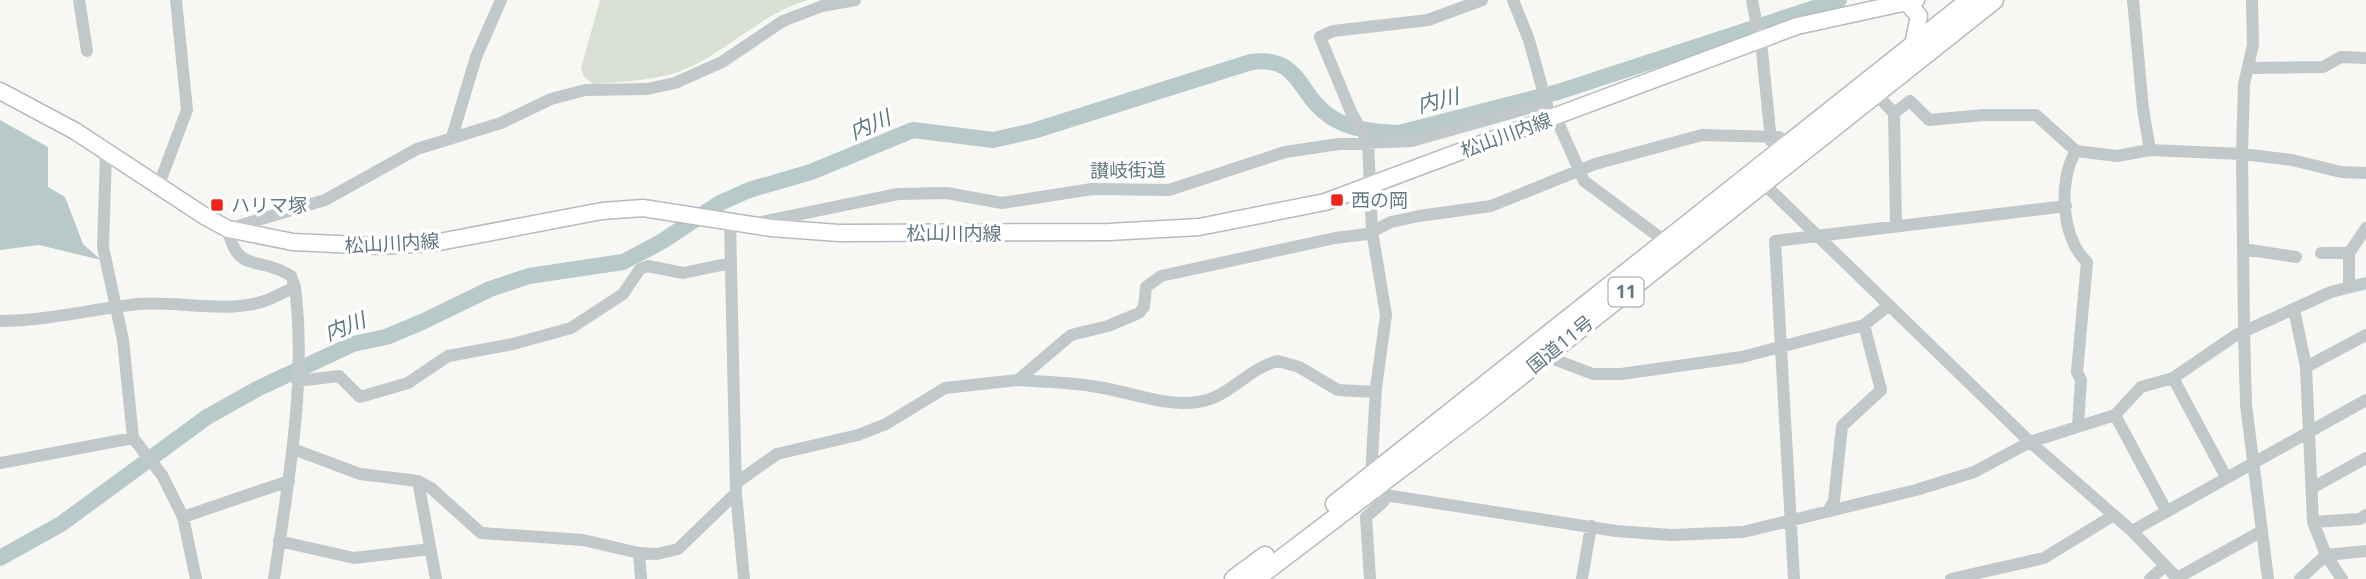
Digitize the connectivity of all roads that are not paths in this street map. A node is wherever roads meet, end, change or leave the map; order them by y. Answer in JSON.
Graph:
{"nodes":[{"id":1,"x":79,"y":0,"type":"edge"},
{"id":2,"x":176,"y":0,"type":"edge"},
{"id":3,"x":500,"y":0,"type":"edge"},
{"id":4,"x":855,"y":0,"type":"edge"},
{"id":5,"x":1482,"y":0,"type":"edge"},
{"id":6,"x":1513,"y":0,"type":"edge"},
{"id":7,"x":1752,"y":0,"type":"edge"},
{"id":8,"x":1970,"y":0,"type":"edge"},
{"id":9,"x":1994,"y":0,"type":"edge"},
{"id":10,"x":2133,"y":0,"type":"edge"},
{"id":11,"x":2252,"y":0,"type":"edge"},
{"id":12,"x":1909,"y":1,"type":"edge"},
{"id":13,"x":1757,"y":38,"type":"junction"},
{"id":14,"x":1913,"y":45,"type":"junction"},
{"id":15,"x":87,"y":51,"type":"dead end"},
{"id":16,"x":2366,"y":58,"type":"edge"},
{"id":17,"x":2250,"y":68,"type":"junction"},
{"id":18,"x":0,"y":91,"type":"edge"},
{"id":19,"x":1876,"y":94,"type":"junction"},
{"id":20,"x":1545,"y":102,"type":"junction"},
{"id":21,"x":1895,"y":113,"type":"junction"},
{"id":22,"x":1553,"y":119,"type":"junction"},
{"id":23,"x":452,"y":137,"type":"junction"},
{"id":24,"x":1366,"y":139,"type":"junction"},
{"id":25,"x":2150,"y":150,"type":"junction"},
{"id":26,"x":2076,"y":151,"type":"junction"},
{"id":27,"x":106,"y":154,"type":"junction"},
{"id":28,"x":2242,"y":154,"type":"junction"},
{"id":29,"x":1578,"y":171,"type":"junction"},
{"id":30,"x":2366,"y":173,"type":"edge"},
{"id":31,"x":1758,"y":179,"type":"junction"},
{"id":32,"x":1371,"y":186,"type":"junction"},
{"id":33,"x":158,"y":187,"type":"junction"},
{"id":34,"x":2066,"y":206,"type":"junction"},
{"id":35,"x":730,"y":222,"type":"junction"},
{"id":36,"x":748,"y":225,"type":"junction"},
{"id":37,"x":1896,"y":226,"type":"junction"},
{"id":38,"x":2366,"y":228,"type":"edge"},
{"id":39,"x":228,"y":229,"type":"junction"},
{"id":40,"x":1372,"y":231,"type":"junction"},
{"id":41,"x":1817,"y":237,"type":"junction"},
{"id":42,"x":1666,"y":242,"type":"junction"},
{"id":43,"x":2243,"y":249,"type":"junction"},
{"id":44,"x":2321,"y":253,"type":"dead end"},
{"id":45,"x":2349,"y":253,"type":"junction"},
{"id":46,"x":2295,"y":257,"type":"dead end"},
{"id":47,"x":731,"y":263,"type":"junction"},
{"id":48,"x":2366,"y":283,"type":"edge"},
{"id":49,"x":295,"y":286,"type":"junction"},
{"id":50,"x":2348,"y":286,"type":"junction"},
{"id":51,"x":117,"y":306,"type":"junction"},
{"id":52,"x":1888,"y":306,"type":"junction"},
{"id":53,"x":2294,"y":309,"type":"junction"},
{"id":54,"x":0,"y":321,"type":"edge"},
{"id":55,"x":1864,"y":325,"type":"junction"},
{"id":56,"x":2244,"y":331,"type":"junction"},
{"id":57,"x":2366,"y":335,"type":"edge"},
{"id":58,"x":1546,"y":347,"type":"junction"},
{"id":59,"x":1780,"y":347,"type":"junction"},
{"id":60,"x":2306,"y":367,"type":"junction"},
{"id":61,"x":296,"y":379,"type":"junction"},
{"id":62,"x":2173,"y":379,"type":"junction"},
{"id":63,"x":1018,"y":380,"type":"junction"},
{"id":64,"x":1376,"y":392,"type":"junction"},
{"id":65,"x":2366,"y":400,"type":"edge"},
{"id":66,"x":2115,"y":415,"type":"junction"},
{"id":67,"x":2078,"y":425,"type":"junction"},
{"id":68,"x":2307,"y":433,"type":"junction"},
{"id":69,"x":2030,"y":442,"type":"junction"},
{"id":70,"x":137,"y":443,"type":"junction"},
{"id":71,"x":293,"y":449,"type":"junction"},
{"id":72,"x":2366,"y":458,"type":"edge"},
{"id":73,"x":0,"y":463,"type":"edge"},
{"id":74,"x":2253,"y":463,"type":"junction"},
{"id":75,"x":2226,"y":477,"type":"junction"},
{"id":76,"x":289,"y":481,"type":"junction"},
{"id":77,"x":418,"y":481,"type":"junction"},
{"id":78,"x":1378,"y":486,"type":"junction"},
{"id":79,"x":736,"y":488,"type":"junction"},
{"id":80,"x":2312,"y":488,"type":"junction"},
{"id":81,"x":2166,"y":510,"type":"junction"},
{"id":82,"x":1828,"y":511,"type":"junction"},
{"id":83,"x":2113,"y":515,"type":"junction"},
{"id":84,"x":2366,"y":515,"type":"edge"},
{"id":85,"x":183,"y":517,"type":"junction"},
{"id":86,"x":1790,"y":520,"type":"junction"},
{"id":87,"x":2314,"y":522,"type":"junction"},
{"id":88,"x":1591,"y":526,"type":"junction"},
{"id":89,"x":2132,"y":531,"type":"junction"},
{"id":90,"x":2262,"y":531,"type":"junction"},
{"id":91,"x":279,"y":541,"type":"junction"},
{"id":92,"x":430,"y":549,"type":"junction"},
{"id":93,"x":2366,"y":551,"type":"edge"},
{"id":94,"x":639,"y":553,"type":"junction"},
{"id":95,"x":2326,"y":555,"type":"junction"},
{"id":96,"x":2165,"y":566,"type":"junction"},
{"id":97,"x":196,"y":579,"type":"edge"},
{"id":98,"x":274,"y":579,"type":"edge"},
{"id":99,"x":436,"y":579,"type":"edge"},
{"id":100,"x":640,"y":579,"type":"edge"},
{"id":101,"x":744,"y":579,"type":"edge"},
{"id":102,"x":1234,"y":579,"type":"edge"},
{"id":103,"x":1255,"y":579,"type":"edge"},
{"id":104,"x":1370,"y":579,"type":"edge"},
{"id":105,"x":1582,"y":579,"type":"edge"},
{"id":106,"x":1794,"y":579,"type":"edge"},
{"id":107,"x":1951,"y":579,"type":"edge"},
{"id":108,"x":2150,"y":579,"type":"edge"},
{"id":109,"x":2177,"y":579,"type":"edge"},
{"id":110,"x":2268,"y":579,"type":"edge"},
{"id":111,"x":2300,"y":579,"type":"edge"},
{"id":112,"x":2342,"y":579,"type":"edge"}],
"edges":[{"from":1,"to":15,"type":"street"},
{"from":2,"to":33,"type":"street"},
{"from":3,"to":23,"type":"street"},
{"from":4,"to":23,"type":"street"},
{"from":5,"to":24,"type":"street"},
{"from":6,"to":20,"type":"street"},
{"from":7,"to":13,"type":"street"},
{"from":8,"to":14,"type":"highway","name":"国道11号","number":"11"},
{"from":9,"to":19,"type":"highway","name":"国道11号","number":"11"},
{"from":10,"to":25,"type":"street"},
{"from":11,"to":17,"type":"street"},
{"from":12,"to":13,"type":"main road","name":"松山川内線"},
{"from":12,"to":14,"type":"main road"},
{"from":13,"to":22,"type":"main road","name":"松山川内線"},
{"from":13,"to":29,"type":"street"},
{"from":14,"to":31,"type":"highway","name":"国道11号","number":"11"},
{"from":16,"to":17,"type":"street"},
{"from":17,"to":28,"type":"street"},
{"from":18,"to":27,"type":"main road","name":"松山川内線"},
{"from":19,"to":21,"type":"street"},
{"from":19,"to":31,"type":"highway","name":"国道11号","number":"11"},
{"from":20,"to":22,"type":"street"},
{"from":20,"to":24,"type":"street","name":"讃岐街道"},
{"from":21,"to":26,"type":"street"},
{"from":21,"to":37,"type":"street"},
{"from":22,"to":29,"type":"street"},
{"from":22,"to":32,"type":"main road","name":"松山川内線"},
{"from":23,"to":39,"type":"street"},
{"from":24,"to":32,"type":"street"},
{"from":24,"to":36,"type":"street","name":"讃岐街道"},
{"from":25,"to":26,"type":"street"},
{"from":25,"to":28,"type":"street"},
{"from":26,"to":34,"type":"street"},
{"from":27,"to":33,"type":"main road","name":"松山川内線"},
{"from":27,"to":51,"type":"street"},
{"from":28,"to":30,"type":"street"},
{"from":28,"to":43,"type":"street"},
{"from":29,"to":40,"type":"street"},
{"from":29,"to":42,"type":"street"},
{"from":31,"to":41,"type":"street"},
{"from":31,"to":42,"type":"highway","name":"国道11号","number":"11"},
{"from":31,"to":58,"type":"highway","name":"国道11号","number":"11"},
{"from":32,"to":36,"type":"main road","name":"松山川内線"},
{"from":32,"to":40,"type":"street"},
{"from":33,"to":39,"type":"main road","name":"松山川内線"},
{"from":34,"to":37,"type":"street"},
{"from":34,"to":67,"type":"street"},
{"from":35,"to":36,"type":"main road","name":"松山川内線"},
{"from":35,"to":39,"type":"main road","name":"松山川内線"},
{"from":35,"to":47,"type":"street"},
{"from":37,"to":41,"type":"street"},
{"from":38,"to":45,"type":"street"},
{"from":39,"to":49,"type":"street"},
{"from":40,"to":63,"type":"street"},
{"from":40,"to":64,"type":"street"},
{"from":41,"to":52,"type":"street"},
{"from":41,"to":59,"type":"street"},
{"from":42,"to":58,"type":"highway","name":"国道11号","number":"11"},
{"from":43,"to":46,"type":"street"},
{"from":43,"to":56,"type":"street"},
{"from":44,"to":45,"type":"street"},
{"from":45,"to":50,"type":"street"},
{"from":47,"to":61,"type":"street"},
{"from":47,"to":79,"type":"street"},
{"from":48,"to":50,"type":"street"},
{"from":49,"to":51,"type":"street"},
{"from":49,"to":61,"type":"street"},
{"from":50,"to":53,"type":"street"},
{"from":51,"to":54,"type":"street"},
{"from":51,"to":70,"type":"street"},
{"from":52,"to":55,"type":"street"},
{"from":52,"to":69,"type":"street"},
{"from":53,"to":56,"type":"street"},
{"from":53,"to":60,"type":"street"},
{"from":55,"to":59,"type":"street"},
{"from":55,"to":82,"type":"street"},
{"from":56,"to":62,"type":"street"},
{"from":56,"to":74,"type":"street"},
{"from":57,"to":60,"type":"street"},
{"from":58,"to":59,"type":"street"},
{"from":58,"to":78,"type":"highway","name":"国道11号","number":"11"},
{"from":59,"to":86,"type":"street"},
{"from":60,"to":68,"type":"street"},
{"from":61,"to":71,"type":"street"},
{"from":62,"to":66,"type":"street"},
{"from":62,"to":75,"type":"street"},
{"from":63,"to":64,"type":"street"},
{"from":63,"to":79,"type":"street"},
{"from":64,"to":78,"type":"street"},
{"from":65,"to":68,"type":"street"},
{"from":66,"to":67,"type":"street"},
{"from":66,"to":81,"type":"street"},
{"from":67,"to":69,"type":"street"},
{"from":68,"to":74,"type":"street"},
{"from":68,"to":80,"type":"street"},
{"from":69,"to":82,"type":"street"},
{"from":69,"to":83,"type":"street"},
{"from":70,"to":73,"type":"street"},
{"from":70,"to":85,"type":"street"},
{"from":71,"to":76,"type":"street"},
{"from":71,"to":77,"type":"street"},
{"from":72,"to":80,"type":"street"},
{"from":74,"to":75,"type":"street"},
{"from":74,"to":90,"type":"street"},
{"from":75,"to":81,"type":"street"},
{"from":76,"to":85,"type":"street"},
{"from":76,"to":91,"type":"street"},
{"from":77,"to":92,"type":"street"},
{"from":77,"to":94,"type":"street"},
{"from":78,"to":88,"type":"street"},
{"from":78,"to":102,"type":"highway","name":"国道11号","number":"11"},
{"from":78,"to":103,"type":"highway","name":"国道11号","number":"11"},
{"from":78,"to":104,"type":"street"},
{"from":79,"to":94,"type":"street"},
{"from":79,"to":101,"type":"street"},
{"from":80,"to":87,"type":"street"},
{"from":81,"to":89,"type":"street"},
{"from":82,"to":86,"type":"street"},
{"from":83,"to":89,"type":"street"},
{"from":83,"to":107,"type":"street"},
{"from":84,"to":87,"type":"street"},
{"from":85,"to":97,"type":"street"},
{"from":86,"to":88,"type":"street"},
{"from":86,"to":106,"type":"street"},
{"from":87,"to":95,"type":"street"},
{"from":88,"to":105,"type":"street"},
{"from":89,"to":96,"type":"street"},
{"from":90,"to":109,"type":"street"},
{"from":90,"to":110,"type":"street"},
{"from":91,"to":92,"type":"street"},
{"from":91,"to":98,"type":"street"},
{"from":92,"to":99,"type":"street"},
{"from":93,"to":95,"type":"street"},
{"from":94,"to":100,"type":"street"},
{"from":95,"to":111,"type":"street"},
{"from":95,"to":112,"type":"street"},
{"from":96,"to":108,"type":"street"},
{"from":96,"to":109,"type":"street"}]}
